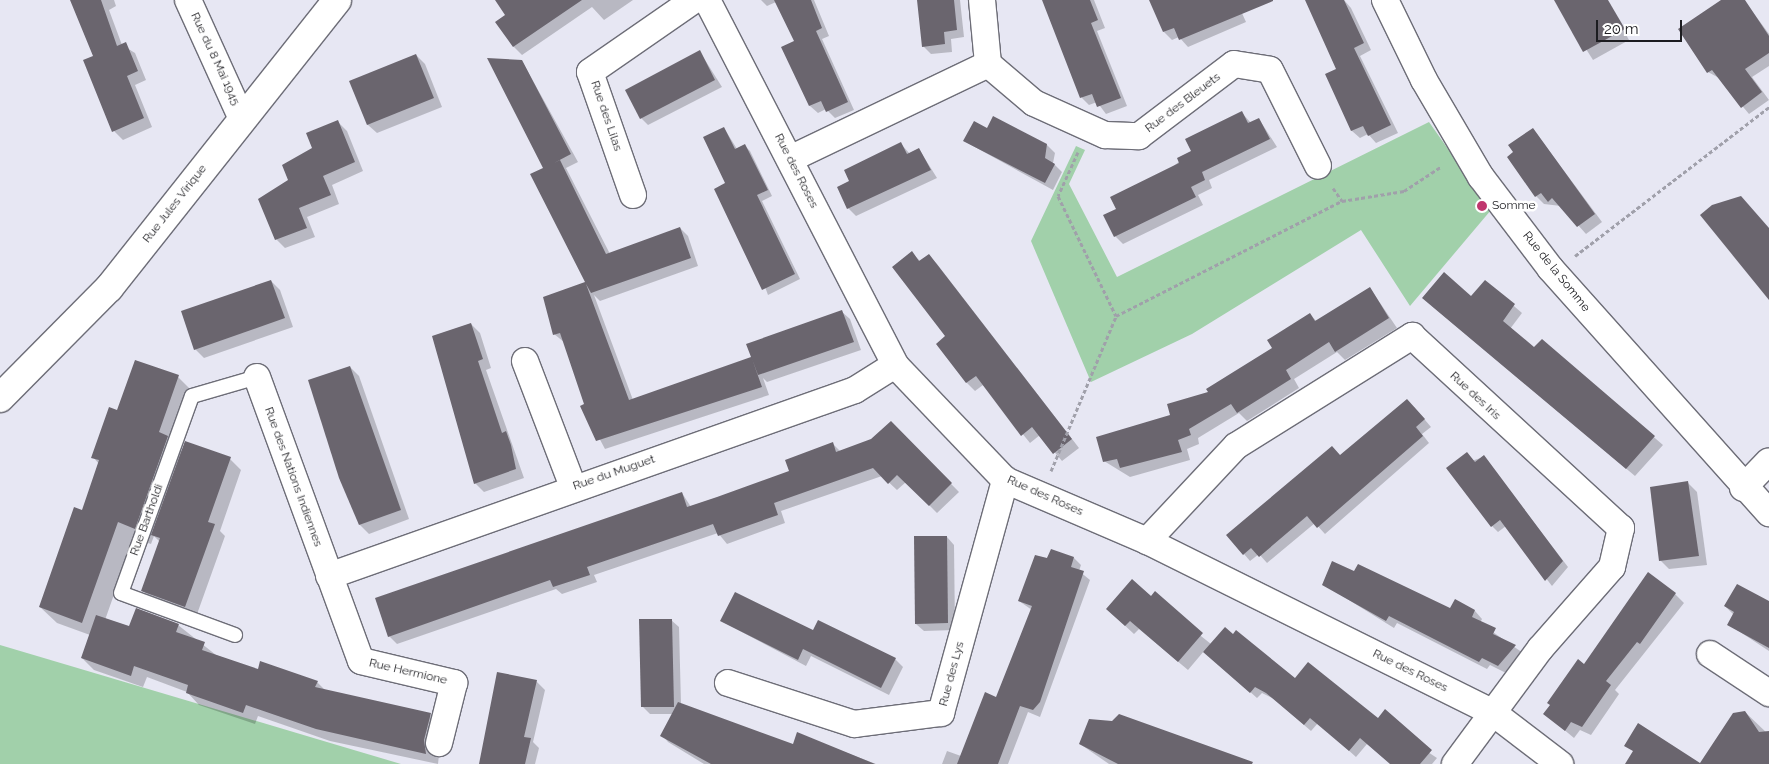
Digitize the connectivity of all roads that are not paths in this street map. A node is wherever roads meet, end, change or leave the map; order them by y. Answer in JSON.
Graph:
{"nodes":[{"id":1,"x":188,"y":0,"type":"edge"},
{"id":2,"x":338,"y":0,"type":"edge"},
{"id":3,"x":694,"y":0,"type":"edge"},
{"id":4,"x":707,"y":0,"type":"edge"},
{"id":5,"x":982,"y":0,"type":"edge"},
{"id":6,"x":1385,"y":0,"type":"edge"},
{"id":7,"x":988,"y":64,"type":"junction"},
{"id":8,"x":242,"y":119,"type":"junction"},
{"id":9,"x":790,"y":160,"type":"junction"},
{"id":10,"x":1318,"y":166,"type":"road end"},
{"id":11,"x":633,"y":196,"type":"dead end"},
{"id":12,"x":525,"y":362,"type":"dead end"},
{"id":13,"x":895,"y":365,"type":"junction"},
{"id":14,"x":257,"y":377,"type":"joint"},
{"id":15,"x":0,"y":398,"type":"edge"},
{"id":16,"x":1769,"y":461,"type":"edge"},
{"id":17,"x":1005,"y":480,"type":"junction"},
{"id":18,"x":573,"y":487,"type":"junction"},
{"id":19,"x":1743,"y":488,"type":"junction"},
{"id":20,"x":1769,"y":512,"type":"edge"},
{"id":21,"x":1148,"y":541,"type":"junction"},
{"id":22,"x":329,"y":576,"type":"junction"},
{"id":23,"x":235,"y":635,"type":"dead end"},
{"id":24,"x":1710,"y":654,"type":"dead end"},
{"id":25,"x":728,"y":683,"type":"dead end"},
{"id":26,"x":1769,"y":693,"type":"edge"},
{"id":27,"x":1492,"y":712,"type":"junction"},
{"id":28,"x":439,"y":743,"type":"dead end"},
{"id":29,"x":1455,"y":764,"type":"edge"},
{"id":30,"x":1560,"y":764,"type":"edge"}],
"edges":[{"from":1,"to":8,"type":"street","name":"Rue du 8 Mai 1945"},
{"from":2,"to":8,"type":"street","name":"Rue Jules Virique"},
{"from":3,"to":11,"type":"street","name":"Rue des Lilas"},
{"from":4,"to":9,"type":"street","name":"Rue des Roses"},
{"from":5,"to":7,"type":"street"},
{"from":6,"to":19,"type":"street","name":"Rue de la Somme"},
{"from":7,"to":9,"type":"street"},
{"from":7,"to":10,"type":"street","name":"Rue des Bleuets"},
{"from":8,"to":15,"type":"street","name":"Rue Jules Virique"},
{"from":9,"to":13,"type":"street","name":"Rue des Roses"},
{"from":12,"to":18,"type":"street"},
{"from":13,"to":17,"type":"street","name":"Rue des Roses"},
{"from":13,"to":18,"type":"street","name":"Rue du Muguet"},
{"from":14,"to":22,"type":"street","name":"Rue des Nations Indiennes"},
{"from":14,"to":23,"type":"lane","name":"Rue Bartholdi"},
{"from":16,"to":19,"type":"street"},
{"from":17,"to":21,"type":"street","name":"Rue des Roses"},
{"from":17,"to":25,"type":"street","name":"Rue des Lys"},
{"from":18,"to":22,"type":"street","name":"Rue du Muguet"},
{"from":19,"to":20,"type":"street","name":"Rue de la Somme"},
{"from":21,"to":27,"type":"street","name":"Rue des Roses"},
{"from":21,"to":27,"type":"street","name":"Rue des Iris"},
{"from":22,"to":28,"type":"street","name":"Rue Hermione"},
{"from":24,"to":26,"type":"street"},
{"from":27,"to":29,"type":"street"},
{"from":27,"to":30,"type":"street","name":"Rue des Roses"}]}
